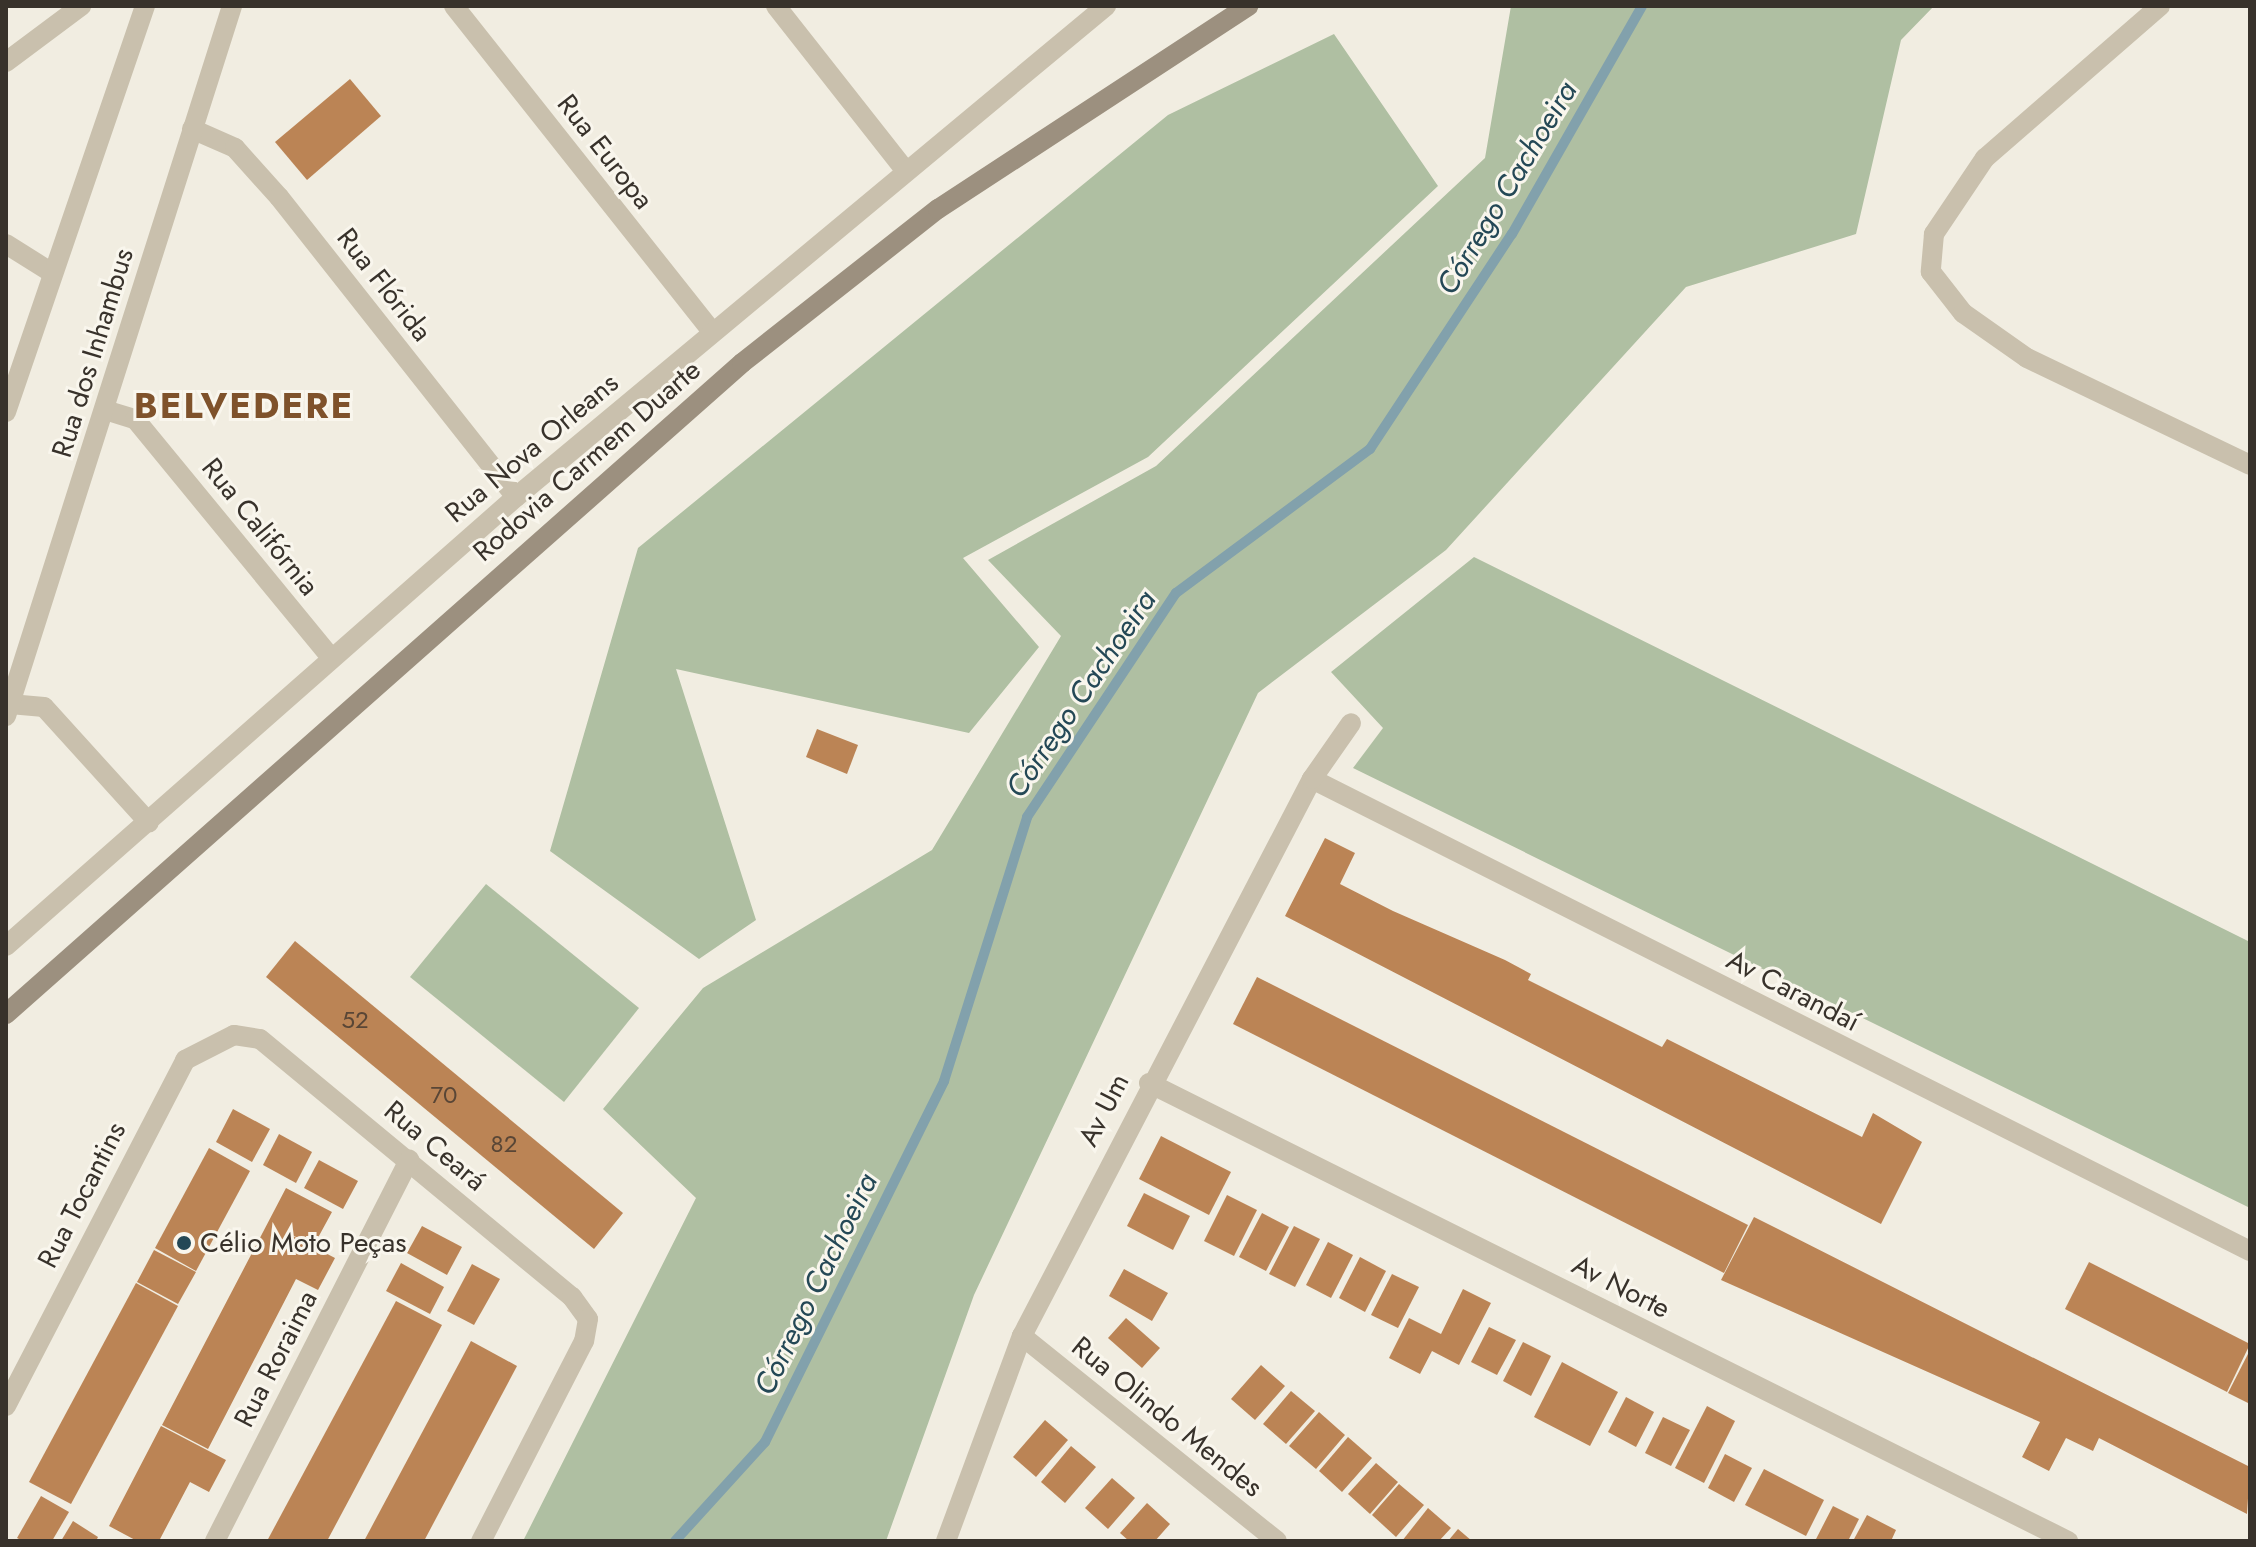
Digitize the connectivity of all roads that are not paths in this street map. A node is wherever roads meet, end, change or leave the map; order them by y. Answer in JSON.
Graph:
{"nodes":[{"id":1,"x":81,"y":6,"type":"edge"},
{"id":2,"x":145,"y":6,"type":"edge"},
{"id":3,"x":232,"y":6,"type":"edge"},
{"id":4,"x":454,"y":6,"type":"edge"},
{"id":5,"x":776,"y":6,"type":"edge"},
{"id":6,"x":1248,"y":6,"type":"edge"},
{"id":7,"x":2160,"y":6,"type":"edge"},
{"id":8,"x":1101,"y":7,"type":"edge"},
{"id":9,"x":6,"y":62,"type":"edge"},
{"id":10,"x":192,"y":129,"type":"junction"},
{"id":11,"x":905,"y":170,"type":"junction"},
{"id":12,"x":6,"y":244,"type":"edge"},
{"id":13,"x":49,"y":271,"type":"junction"},
{"id":14,"x":712,"y":332,"type":"junction"},
{"id":15,"x":105,"y":410,"type":"junction"},
{"id":16,"x":6,"y":412,"type":"edge"},
{"id":17,"x":2250,"y":465,"type":"edge"},
{"id":18,"x":516,"y":497,"type":"junction"},
{"id":19,"x":331,"y":658,"type":"junction"},
{"id":20,"x":8,"y":710,"type":"edge"},
{"id":21,"x":1351,"y":723,"type":"dead end"},
{"id":22,"x":1312,"y":779,"type":"junction"},
{"id":23,"x":149,"y":823,"type":"junction"},
{"id":24,"x":6,"y":946,"type":"edge"},
{"id":25,"x":6,"y":1014,"type":"edge"},
{"id":26,"x":234,"y":1035,"type":"joint"},
{"id":27,"x":1149,"y":1083,"type":"junction"},
{"id":28,"x":409,"y":1160,"type":"junction"},
{"id":29,"x":2250,"y":1251,"type":"edge"},
{"id":30,"x":1022,"y":1336,"type":"junction"},
{"id":31,"x":6,"y":1406,"type":"edge"},
{"id":32,"x":215,"y":1541,"type":"edge"},
{"id":33,"x":481,"y":1541,"type":"edge"},
{"id":34,"x":946,"y":1541,"type":"edge"},
{"id":35,"x":1277,"y":1541,"type":"edge"},
{"id":36,"x":2068,"y":1541,"type":"edge"}],
"edges":[{"from":1,"to":9,"type":"street"},
{"from":2,"to":13,"type":"street"},
{"from":3,"to":10,"type":"street","name":"Rua dos Inhambus"},
{"from":4,"to":14,"type":"street","name":"Rua Europa"},
{"from":5,"to":11,"type":"street"},
{"from":6,"to":25,"type":"street","name":"Rodovia Carmem Duarte"},
{"from":7,"to":17,"type":"street"},
{"from":8,"to":11,"type":"street","name":"Rua Nova Orleans"},
{"from":10,"to":15,"type":"street","name":"Rua dos Inhambus"},
{"from":10,"to":18,"type":"street","name":"Rua Flórida"},
{"from":11,"to":14,"type":"street","name":"Rua Nova Orleans"},
{"from":12,"to":13,"type":"street"},
{"from":13,"to":16,"type":"street"},
{"from":14,"to":18,"type":"street","name":"Rua Nova Orleans"},
{"from":15,"to":19,"type":"street","name":"Rua Califórnia"},
{"from":15,"to":20,"type":"street","name":"Rua dos Inhambus"},
{"from":18,"to":19,"type":"street","name":"Rua Nova Orleans"},
{"from":19,"to":23,"type":"street","name":"Rua Nova Orleans"},
{"from":20,"to":23,"type":"street"},
{"from":21,"to":22,"type":"street","name":"Av Um"},
{"from":22,"to":27,"type":"street","name":"Av Um"},
{"from":22,"to":29,"type":"street","name":"Av Carandaí"},
{"from":23,"to":24,"type":"street","name":"Rua Nova Orleans"},
{"from":26,"to":28,"type":"street","name":"Rua Ceará"},
{"from":26,"to":31,"type":"street","name":"Rua Tocantins"},
{"from":27,"to":30,"type":"street","name":"Av Um"},
{"from":27,"to":36,"type":"street","name":"Av Norte"},
{"from":28,"to":32,"type":"street","name":"Rua Roraima"},
{"from":28,"to":33,"type":"street","name":"Rua Ceará"},
{"from":30,"to":34,"type":"street","name":"Av Um"},
{"from":30,"to":35,"type":"street","name":"Rua Olindo Mendes"}]}
